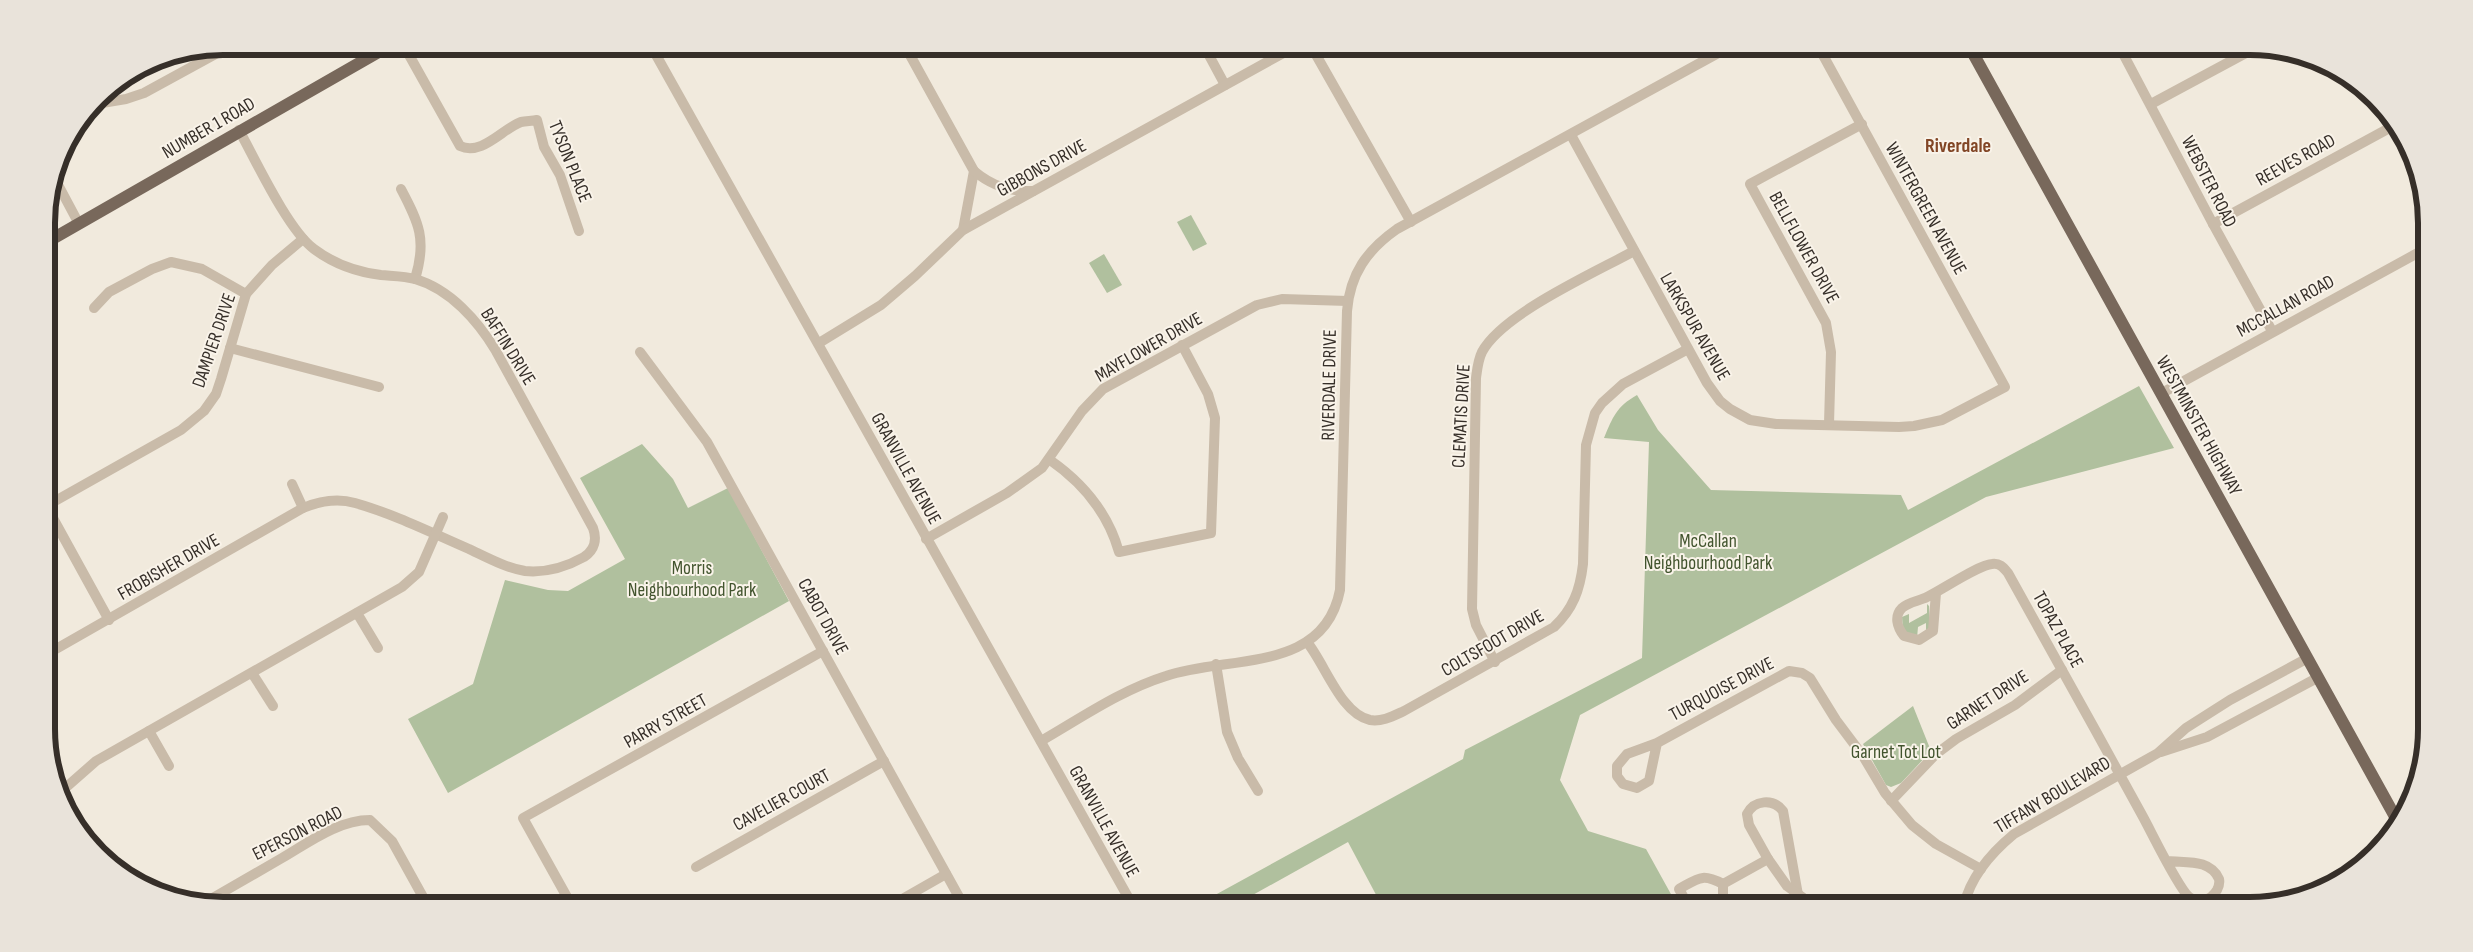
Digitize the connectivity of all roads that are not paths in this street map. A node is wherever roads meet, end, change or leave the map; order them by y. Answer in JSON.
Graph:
{"nodes":[{"id":1,"x":214,"y":55,"type":"edge"},
{"id":2,"x":372,"y":55,"type":"edge"},
{"id":3,"x":409,"y":55,"type":"edge"},
{"id":4,"x":656,"y":55,"type":"edge"},
{"id":5,"x":910,"y":55,"type":"edge"},
{"id":6,"x":1209,"y":55,"type":"edge"},
{"id":7,"x":1280,"y":55,"type":"edge"},
{"id":8,"x":1317,"y":55,"type":"edge"},
{"id":9,"x":1715,"y":55,"type":"edge"},
{"id":10,"x":1823,"y":55,"type":"edge"},
{"id":11,"x":1974,"y":55,"type":"edge"},
{"id":12,"x":2124,"y":55,"type":"edge"},
{"id":13,"x":2242,"y":55,"type":"edge"},
{"id":14,"x":1226,"y":85,"type":"junction"},
{"id":15,"x":106,"y":102,"type":"edge"},
{"id":16,"x":2151,"y":104,"type":"junction"},
{"id":17,"x":1862,"y":124,"type":"junction"},
{"id":18,"x":2388,"y":129,"type":"edge"},
{"id":19,"x":239,"y":130,"type":"junction"},
{"id":20,"x":1571,"y":135,"type":"junction"},
{"id":21,"x":974,"y":171,"type":"junction"},
{"id":22,"x":59,"y":187,"type":"edge"},
{"id":23,"x":400,"y":189,"type":"dead end"},
{"id":24,"x":1036,"y":191,"type":"junction"},
{"id":25,"x":1411,"y":222,"type":"junction"},
{"id":26,"x":79,"y":224,"type":"junction"},
{"id":27,"x":2213,"y":224,"type":"junction"},
{"id":28,"x":963,"y":230,"type":"junction"},
{"id":29,"x":579,"y":231,"type":"dead end"},
{"id":30,"x":55,"y":238,"type":"edge"},
{"id":31,"x":302,"y":239,"type":"junction"},
{"id":32,"x":1634,"y":251,"type":"junction"},
{"id":33,"x":2418,"y":252,"type":"edge"},
{"id":34,"x":415,"y":279,"type":"junction"},
{"id":35,"x":246,"y":294,"type":"junction"},
{"id":36,"x":1348,"y":301,"type":"junction"},
{"id":37,"x":94,"y":308,"type":"dead end"},
{"id":38,"x":2272,"y":331,"type":"junction"},
{"id":39,"x":819,"y":343,"type":"junction"},
{"id":40,"x":1182,"y":345,"type":"junction"},
{"id":41,"x":230,"y":348,"type":"junction"},
{"id":42,"x":1688,"y":349,"type":"junction"},
{"id":43,"x":640,"y":352,"type":"dead end"},
{"id":44,"x":379,"y":387,"type":"dead end"},
{"id":45,"x":2005,"y":387,"type":"joint"},
{"id":46,"x":2162,"y":393,"type":"junction"},
{"id":47,"x":1830,"y":424,"type":"junction"},
{"id":48,"x":1050,"y":460,"type":"junction"},
{"id":49,"x":292,"y":484,"type":"dead end"},
{"id":50,"x":55,"y":503,"type":"edge"},
{"id":51,"x":303,"y":508,"type":"junction"},
{"id":52,"x":443,"y":517,"type":"dead end"},
{"id":53,"x":55,"y":520,"type":"edge"},
{"id":54,"x":436,"y":534,"type":"junction"},
{"id":55,"x":926,"y":539,"type":"junction"},
{"id":56,"x":596,"y":541,"type":"joint"},
{"id":57,"x":1936,"y":592,"type":"junction"},
{"id":58,"x":357,"y":613,"type":"junction"},
{"id":59,"x":109,"y":620,"type":"junction"},
{"id":60,"x":1307,"y":642,"type":"junction"},
{"id":61,"x":378,"y":648,"type":"dead end"},
{"id":62,"x":55,"y":650,"type":"edge"},
{"id":63,"x":823,"y":651,"type":"junction"},
{"id":64,"x":2306,"y":659,"type":"junction"},
{"id":65,"x":1494,"y":662,"type":"junction"},
{"id":66,"x":1216,"y":664,"type":"junction"},
{"id":67,"x":2062,"y":670,"type":"junction"},
{"id":68,"x":252,"y":673,"type":"junction"},
{"id":69,"x":2317,"y":678,"type":"junction"},
{"id":70,"x":273,"y":706,"type":"dead end"},
{"id":71,"x":149,"y":731,"type":"junction"},
{"id":72,"x":1041,"y":741,"type":"junction"},
{"id":73,"x":1657,"y":743,"type":"junction"},
{"id":74,"x":2158,"y":753,"type":"junction"},
{"id":75,"x":884,"y":761,"type":"junction"},
{"id":76,"x":169,"y":766,"type":"dead end"},
{"id":77,"x":2120,"y":773,"type":"junction"},
{"id":78,"x":66,"y":788,"type":"edge"},
{"id":79,"x":1258,"y":791,"type":"dead end"},
{"id":80,"x":1891,"y":802,"type":"junction"},
{"id":81,"x":2394,"y":815,"type":"edge"},
{"id":82,"x":1768,"y":860,"type":"junction"},
{"id":83,"x":2168,"y":861,"type":"junction"},
{"id":84,"x":696,"y":866,"type":"dead end"},
{"id":85,"x":1981,"y":869,"type":"junction"},
{"id":86,"x":946,"y":874,"type":"junction"},
{"id":87,"x":1723,"y":884,"type":"junction"},
{"id":88,"x":1798,"y":895,"type":"junction"},
{"id":89,"x":214,"y":897,"type":"edge"},
{"id":90,"x":423,"y":897,"type":"edge"},
{"id":91,"x":567,"y":897,"type":"edge"},
{"id":92,"x":906,"y":897,"type":"edge"},
{"id":93,"x":959,"y":897,"type":"edge"},
{"id":94,"x":1128,"y":897,"type":"edge"},
{"id":95,"x":1683,"y":897,"type":"edge"},
{"id":96,"x":1723,"y":897,"type":"edge"},
{"id":97,"x":1801,"y":897,"type":"edge"},
{"id":98,"x":1968,"y":897,"type":"edge"},
{"id":99,"x":2190,"y":897,"type":"edge"},
{"id":100,"x":2212,"y":897,"type":"edge"}],
"edges":[{"from":1,"to":15,"type":"street"},
{"from":2,"to":19,"type":"main road","name":"NUMBER 1 ROAD"},
{"from":3,"to":29,"type":"street","name":"TYSON PLACE"},
{"from":4,"to":39,"type":"street","name":"GRANVILLE AVENUE"},
{"from":5,"to":21,"type":"street"},
{"from":6,"to":14,"type":"street"},
{"from":7,"to":14,"type":"street","name":"GIBBONS DRIVE"},
{"from":8,"to":25,"type":"street"},
{"from":9,"to":20,"type":"street","name":"RIVERDALE DRIVE"},
{"from":10,"to":17,"type":"street","name":"WINTERGREEN AVENUE"},
{"from":11,"to":46,"type":"main road","name":"WESTMINSTER HIGHWAY"},
{"from":12,"to":16,"type":"street","name":"WEBSTER ROAD"},
{"from":13,"to":16,"type":"street"},
{"from":14,"to":24,"type":"street","name":"GIBBONS DRIVE"},
{"from":16,"to":27,"type":"street","name":"WEBSTER ROAD"},
{"from":17,"to":45,"type":"street","name":"WINTERGREEN AVENUE"},
{"from":17,"to":47,"type":"street","name":"BELLFLOWER DRIVE"},
{"from":18,"to":27,"type":"street","name":"REEVES ROAD"},
{"from":19,"to":26,"type":"main road","name":"NUMBER 1 ROAD"},
{"from":19,"to":31,"type":"street","name":"BAFFIN DRIVE"},
{"from":20,"to":25,"type":"street","name":"RIVERDALE DRIVE"},
{"from":20,"to":32,"type":"street","name":"LARKSPUR AVENUE"},
{"from":21,"to":24,"type":"street"},
{"from":21,"to":28,"type":"street"},
{"from":22,"to":26,"type":"street"},
{"from":23,"to":34,"type":"street"},
{"from":24,"to":28,"type":"street","name":"GIBBONS DRIVE"},
{"from":25,"to":36,"type":"street","name":"RIVERDALE DRIVE"},
{"from":26,"to":30,"type":"main road","name":"NUMBER 1 ROAD"},
{"from":27,"to":38,"type":"street","name":"WEBSTER ROAD"},
{"from":28,"to":39,"type":"street","name":"GIBBONS DRIVE"},
{"from":31,"to":34,"type":"street","name":"BAFFIN DRIVE"},
{"from":31,"to":35,"type":"street","name":"DAMPIER DRIVE"},
{"from":32,"to":42,"type":"street","name":"LARKSPUR AVENUE"},
{"from":32,"to":65,"type":"street","name":"CLEMATIS DRIVE"},
{"from":33,"to":38,"type":"street","name":"MCCALLAN ROAD"},
{"from":34,"to":56,"type":"street","name":"BAFFIN DRIVE"},
{"from":35,"to":37,"type":"street"},
{"from":35,"to":41,"type":"street","name":"DAMPIER DRIVE"},
{"from":36,"to":40,"type":"street","name":"MAYFLOWER DRIVE"},
{"from":36,"to":60,"type":"street","name":"RIVERDALE DRIVE"},
{"from":38,"to":46,"type":"street","name":"MCCALLAN ROAD"},
{"from":39,"to":55,"type":"street","name":"GRANVILLE AVENUE"},
{"from":40,"to":48,"type":"street","name":"MAYFLOWER DRIVE"},
{"from":40,"to":48,"type":"street"},
{"from":41,"to":44,"type":"street"},
{"from":41,"to":50,"type":"street","name":"DAMPIER DRIVE"},
{"from":42,"to":47,"type":"street","name":"LARKSPUR AVENUE"},
{"from":42,"to":65,"type":"street","name":"COLTSFOOT DRIVE"},
{"from":43,"to":63,"type":"street","name":"CABOT DRIVE"},
{"from":45,"to":47,"type":"street","name":"LARKSPUR AVENUE"},
{"from":46,"to":64,"type":"main road","name":"WESTMINSTER HIGHWAY"},
{"from":48,"to":55,"type":"street","name":"MAYFLOWER DRIVE"},
{"from":49,"to":51,"type":"street"},
{"from":51,"to":54,"type":"street","name":"FROBISHER DRIVE"},
{"from":51,"to":59,"type":"street","name":"FROBISHER DRIVE"},
{"from":52,"to":54,"type":"street"},
{"from":53,"to":59,"type":"street"},
{"from":54,"to":56,"type":"street","name":"FROBISHER DRIVE"},
{"from":54,"to":58,"type":"street"},
{"from":55,"to":72,"type":"street","name":"GRANVILLE AVENUE"},
{"from":57,"to":57,"type":"street"},
{"from":57,"to":67,"type":"street","name":"TOPAZ PLACE"},
{"from":58,"to":61,"type":"street"},
{"from":58,"to":68,"type":"street"},
{"from":59,"to":62,"type":"street","name":"FROBISHER DRIVE"},
{"from":60,"to":65,"type":"street","name":"COLTSFOOT DRIVE"},
{"from":60,"to":66,"type":"street","name":"RIVERDALE DRIVE"},
{"from":63,"to":75,"type":"street","name":"CABOT DRIVE"},
{"from":63,"to":91,"type":"street","name":"PARRY STREET"},
{"from":64,"to":69,"type":"main road","name":"WESTMINSTER HIGHWAY"},
{"from":64,"to":74,"type":"street","name":"TIFFANY BOULEVARD"},
{"from":66,"to":72,"type":"street","name":"RIVERDALE DRIVE"},
{"from":66,"to":79,"type":"street"},
{"from":67,"to":77,"type":"street","name":"TOPAZ PLACE"},
{"from":67,"to":80,"type":"street","name":"GARNET DRIVE"},
{"from":68,"to":70,"type":"street"},
{"from":68,"to":71,"type":"street"},
{"from":69,"to":74,"type":"street","name":"TIFFANY BOULEVARD"},
{"from":69,"to":81,"type":"main road","name":"WESTMINSTER HIGHWAY"},
{"from":71,"to":76,"type":"street"},
{"from":71,"to":78,"type":"street"},
{"from":72,"to":94,"type":"street","name":"GRANVILLE AVENUE"},
{"from":73,"to":73,"type":"street"},
{"from":73,"to":80,"type":"street","name":"TURQUOISE DRIVE"},
{"from":74,"to":77,"type":"street","name":"TIFFANY BOULEVARD"},
{"from":75,"to":84,"type":"street","name":"CAVELIER COURT"},
{"from":75,"to":86,"type":"street","name":"CABOT DRIVE"},
{"from":77,"to":83,"type":"street","name":"TOPAZ PLACE"},
{"from":77,"to":85,"type":"street","name":"TIFFANY BOULEVARD"},
{"from":80,"to":85,"type":"street","name":"TURQUOISE DRIVE"},
{"from":82,"to":87,"type":"street"},
{"from":82,"to":88,"type":"street"},
{"from":82,"to":88,"type":"street"},
{"from":83,"to":99,"type":"street","name":"TOPAZ PLACE"},
{"from":83,"to":100,"type":"street","name":"TOPAZ PLACE"},
{"from":85,"to":98,"type":"street","name":"TIFFANY BOULEVARD"},
{"from":86,"to":92,"type":"street"},
{"from":86,"to":93,"type":"street","name":"CABOT DRIVE"},
{"from":87,"to":95,"type":"street"},
{"from":87,"to":96,"type":"street"},
{"from":88,"to":97,"type":"street"},
{"from":89,"to":90,"type":"street","name":"EPERSON ROAD"}]}
